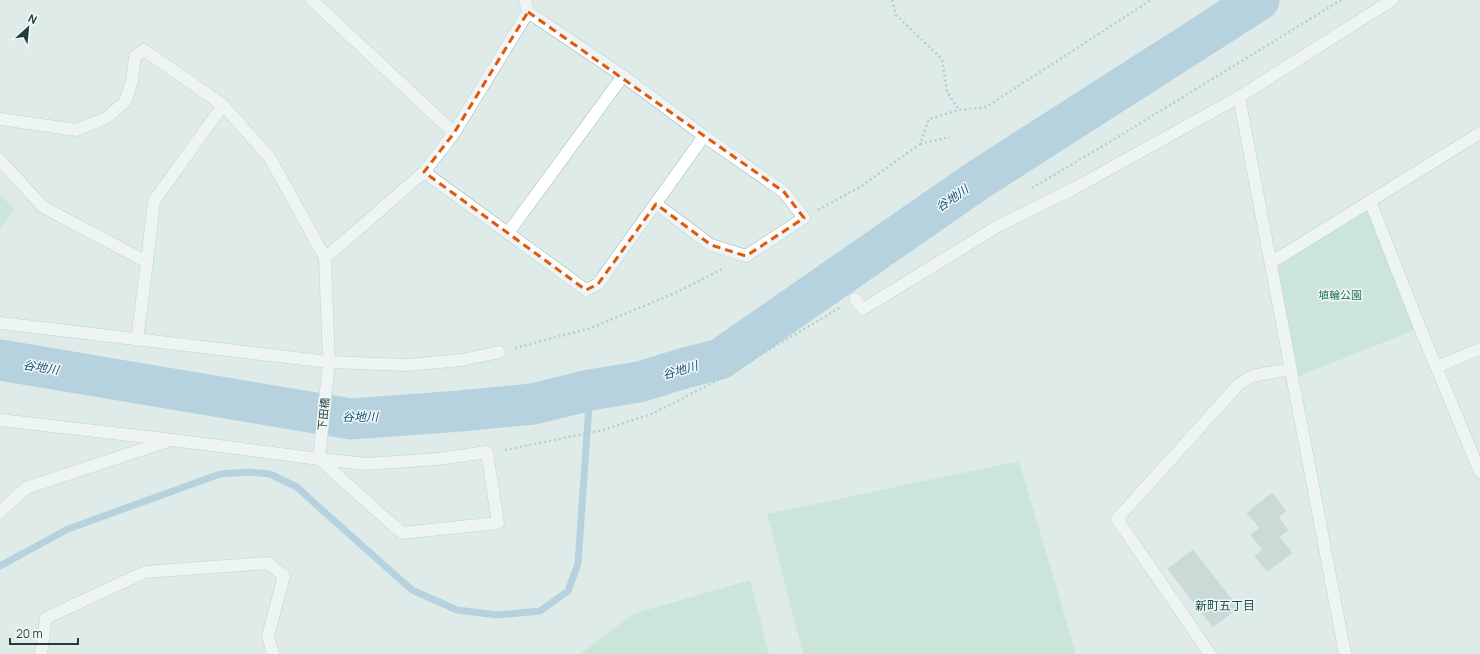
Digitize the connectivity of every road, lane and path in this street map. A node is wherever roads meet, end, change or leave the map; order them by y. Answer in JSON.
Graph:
{"nodes":[{"id":1,"x":312,"y":0,"type":"edge"},
{"id":2,"x":525,"y":0,"type":"edge"},
{"id":3,"x":892,"y":0,"type":"edge"},
{"id":4,"x":1151,"y":0,"type":"edge"},
{"id":5,"x":1392,"y":0,"type":"edge"},
{"id":6,"x":528,"y":12,"type":"junction"},
{"id":7,"x":623,"y":76,"type":"junction"},
{"id":8,"x":1239,"y":97,"type":"junction"},
{"id":9,"x":223,"y":105,"type":"junction"},
{"id":10,"x":959,"y":110,"type":"junction"},
{"id":11,"x":0,"y":119,"type":"edge"},
{"id":12,"x":454,"y":133,"type":"junction"},
{"id":13,"x":1480,"y":133,"type":"edge"},
{"id":14,"x":704,"y":136,"type":"junction"},
{"id":15,"x":950,"y":136,"type":"dead end"},
{"id":16,"x":920,"y":144,"type":"junction"},
{"id":17,"x":0,"y":160,"type":"edge"},
{"id":18,"x":424,"y":172,"type":"junction"},
{"id":19,"x":1370,"y":201,"type":"junction"},
{"id":20,"x":656,"y":204,"type":"junction"},
{"id":21,"x":804,"y":218,"type":"junction"},
{"id":22,"x":508,"y":234,"type":"junction"},
{"id":23,"x":746,"y":256,"type":"junction"},
{"id":24,"x":325,"y":258,"type":"junction"},
{"id":25,"x":147,"y":262,"type":"junction"},
{"id":26,"x":1272,"y":262,"type":"junction"},
{"id":27,"x":855,"y":299,"type":"dead end"},
{"id":28,"x":0,"y":323,"type":"edge"},
{"id":29,"x":137,"y":340,"type":"junction"},
{"id":30,"x":1480,"y":349,"type":"edge"},
{"id":31,"x":499,"y":352,"type":"joint"},
{"id":32,"x":329,"y":362,"type":"junction"},
{"id":33,"x":1436,"y":367,"type":"junction"},
{"id":34,"x":1290,"y":369,"type":"junction"},
{"id":35,"x":0,"y":420,"type":"edge"},
{"id":36,"x":603,"y":430,"type":"dead end"},
{"id":37,"x":173,"y":440,"type":"junction"},
{"id":38,"x":488,"y":452,"type":"junction"},
{"id":39,"x":319,"y":455,"type":"junction"},
{"id":40,"x":1480,"y":472,"type":"edge"},
{"id":41,"x":0,"y":512,"type":"edge"},
{"id":42,"x":41,"y":654,"type":"edge"},
{"id":43,"x":273,"y":654,"type":"edge"},
{"id":44,"x":1210,"y":654,"type":"edge"},
{"id":45,"x":1345,"y":654,"type":"edge"}],
"edges":[{"from":1,"to":12,"type":"street"},
{"from":2,"to":6,"type":"street"},
{"from":3,"to":10,"type":"path"},
{"from":4,"to":10,"type":"path"},
{"from":5,"to":8,"type":"street"},
{"from":6,"to":7,"type":"street"},
{"from":6,"to":12,"type":"street"},
{"from":7,"to":14,"type":"street"},
{"from":7,"to":22,"type":"street"},
{"from":8,"to":26,"type":"street"},
{"from":8,"to":27,"type":"street"},
{"from":9,"to":11,"type":"street"},
{"from":9,"to":24,"type":"street"},
{"from":9,"to":25,"type":"street"},
{"from":10,"to":16,"type":"path"},
{"from":12,"to":18,"type":"street"},
{"from":13,"to":19,"type":"street"},
{"from":14,"to":20,"type":"street"},
{"from":14,"to":21,"type":"street"},
{"from":15,"to":16,"type":"path"},
{"from":16,"to":21,"type":"path"},
{"from":17,"to":25,"type":"street"},
{"from":18,"to":22,"type":"street"},
{"from":18,"to":24,"type":"street"},
{"from":19,"to":26,"type":"street"},
{"from":19,"to":33,"type":"street"},
{"from":20,"to":22,"type":"street"},
{"from":20,"to":23,"type":"street"},
{"from":21,"to":23,"type":"street"},
{"from":23,"to":31,"type":"path"},
{"from":24,"to":32,"type":"street","name":"下田橋"},
{"from":25,"to":29,"type":"street"},
{"from":26,"to":34,"type":"street"},
{"from":28,"to":29,"type":"street"},
{"from":29,"to":32,"type":"street"},
{"from":30,"to":33,"type":"street"},
{"from":31,"to":32,"type":"street"},
{"from":32,"to":39,"type":"street","name":"下田橋"},
{"from":33,"to":40,"type":"street"},
{"from":34,"to":44,"type":"street"},
{"from":34,"to":45,"type":"street"},
{"from":35,"to":37,"type":"street"},
{"from":36,"to":38,"type":"path"},
{"from":37,"to":39,"type":"street"},
{"from":37,"to":41,"type":"street"},
{"from":38,"to":39,"type":"street"},
{"from":38,"to":39,"type":"street"},
{"from":42,"to":43,"type":"street"}]}
